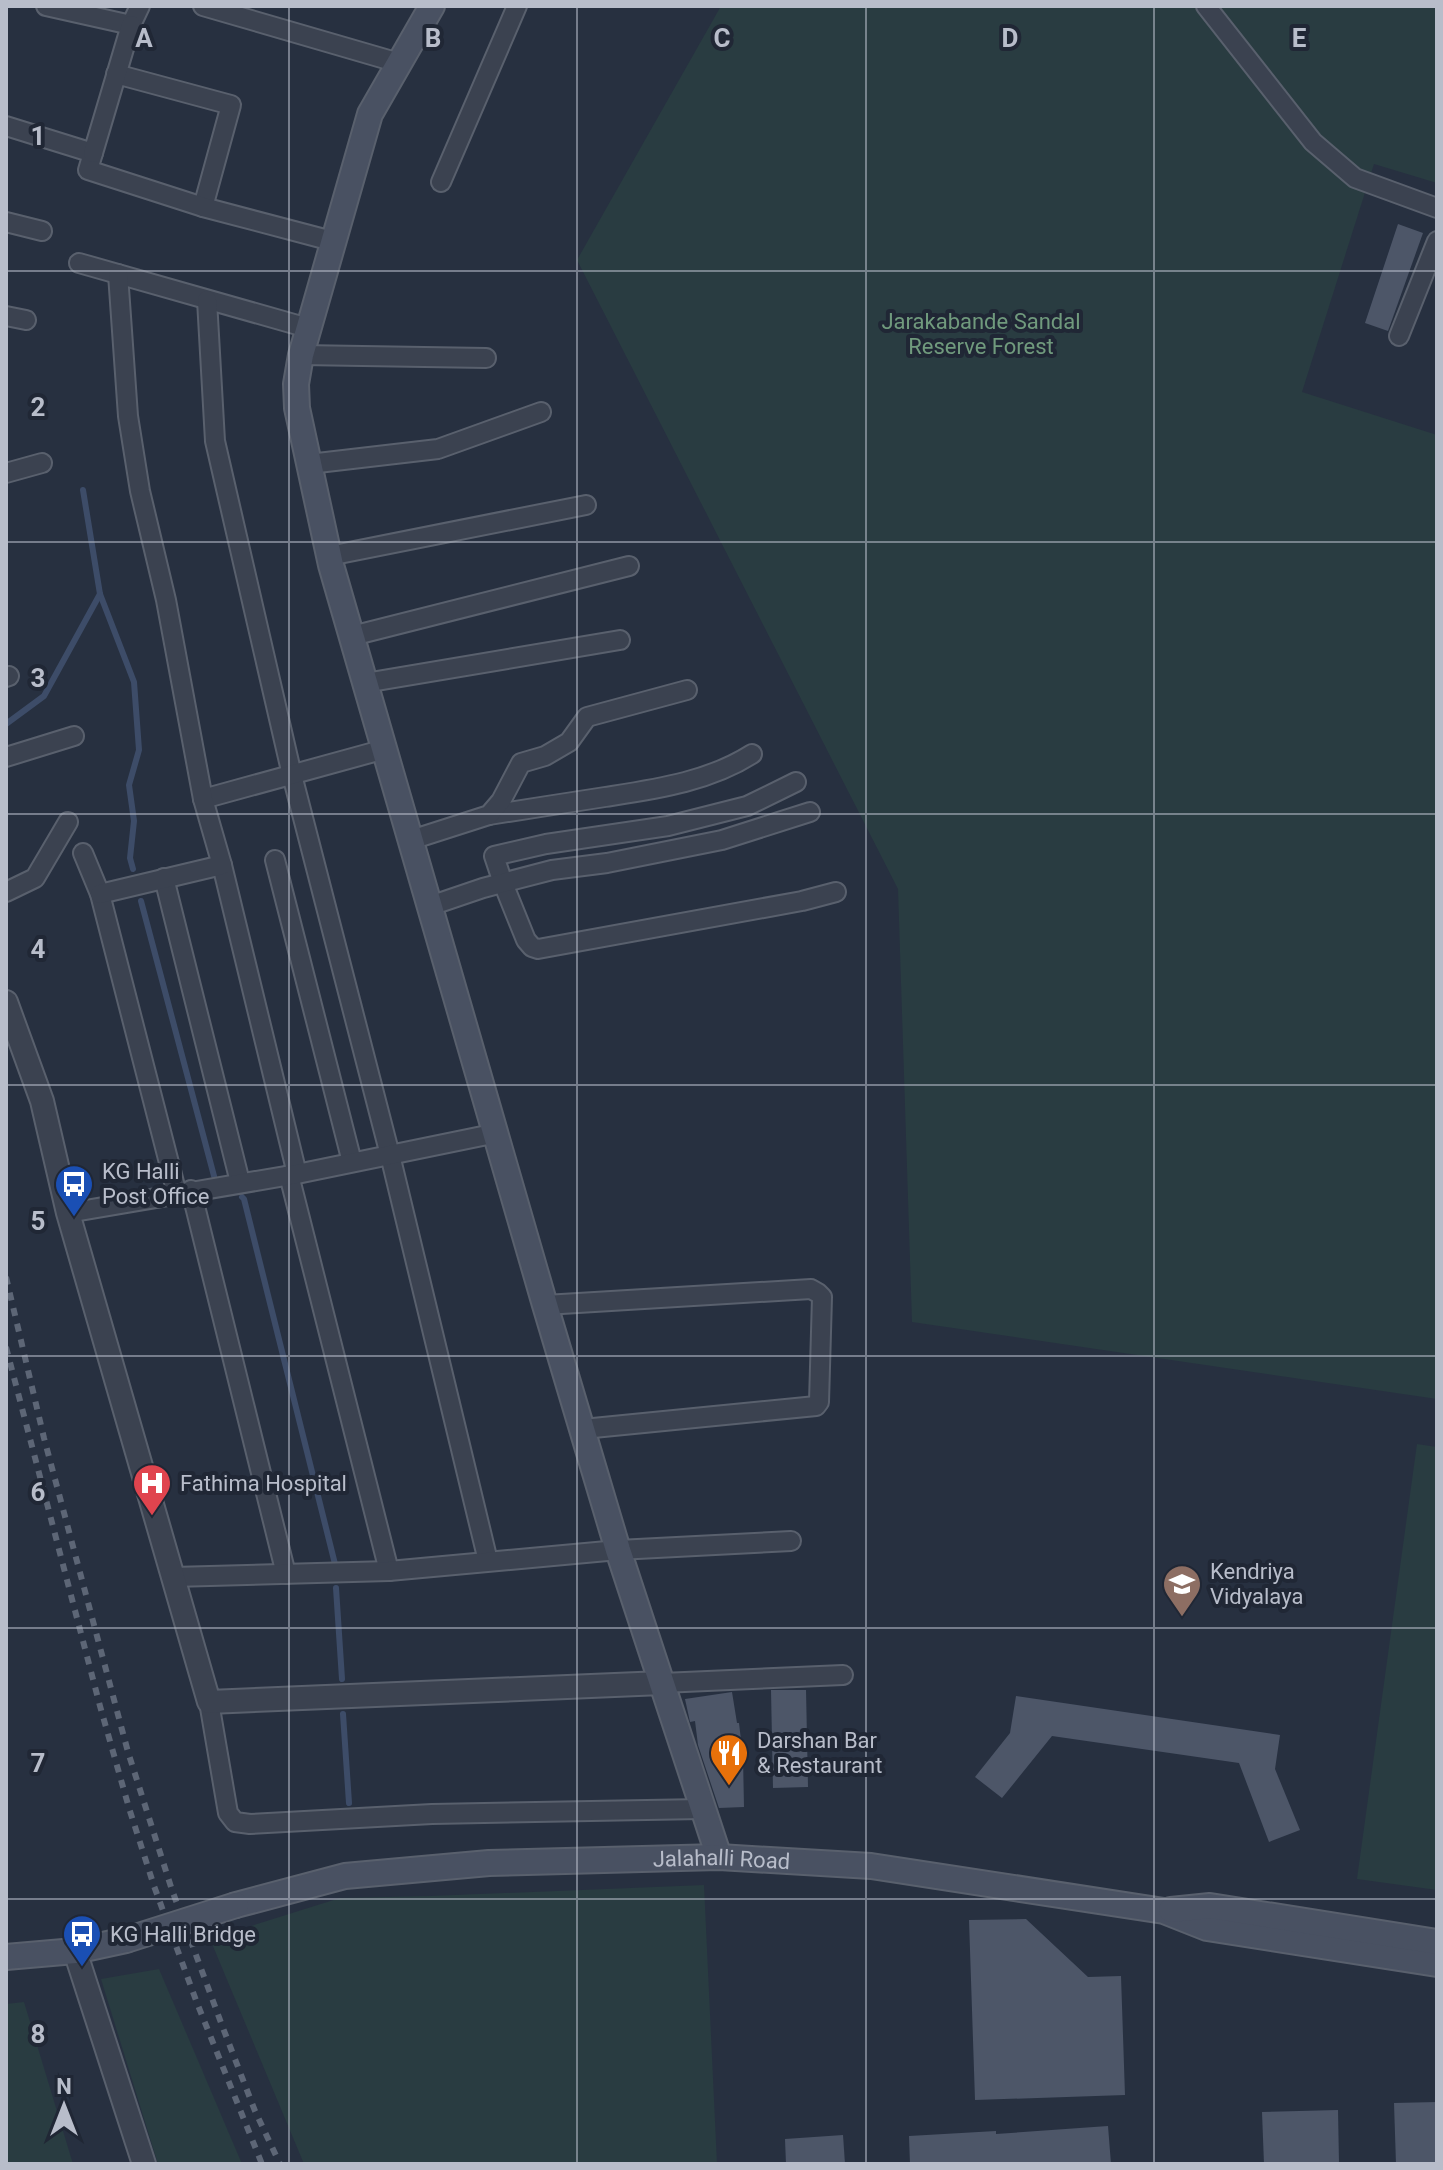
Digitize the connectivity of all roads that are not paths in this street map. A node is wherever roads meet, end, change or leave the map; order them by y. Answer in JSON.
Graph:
{"nodes":[{"id":1,"x":46,"y":6,"type":"edge"},
{"id":2,"x":140,"y":6,"type":"edge"},
{"id":3,"x":203,"y":6,"type":"edge"},
{"id":4,"x":432,"y":6,"type":"edge"},
{"id":5,"x":517,"y":6,"type":"edge"},
{"id":6,"x":1206,"y":6,"type":"edge"},
{"id":7,"x":131,"y":25,"type":"junction"},
{"id":8,"x":399,"y":63,"type":"junction"},
{"id":9,"x":116,"y":74,"type":"junction"},
{"id":10,"x":6,"y":126,"type":"edge"},
{"id":11,"x":93,"y":153,"type":"junction"},
{"id":12,"x":441,"y":182,"type":"dead end"},
{"id":13,"x":203,"y":207,"type":"junction"},
{"id":14,"x":1437,"y":208,"type":"edge"},
{"id":15,"x":6,"y":222,"type":"edge"},
{"id":16,"x":42,"y":231,"type":"dead end"},
{"id":17,"x":332,"y":241,"type":"junction"},
{"id":18,"x":1437,"y":241,"type":"edge"},
{"id":19,"x":79,"y":263,"type":"dead end"},
{"id":20,"x":118,"y":274,"type":"junction"},
{"id":21,"x":207,"y":300,"type":"junction"},
{"id":22,"x":6,"y":316,"type":"edge"},
{"id":23,"x":26,"y":320,"type":"dead end"},
{"id":24,"x":308,"y":328,"type":"junction"},
{"id":25,"x":1399,"y":336,"type":"dead end"},
{"id":26,"x":301,"y":355,"type":"junction"},
{"id":27,"x":486,"y":358,"type":"dead end"},
{"id":28,"x":541,"y":412,"type":"dead end"},
{"id":29,"x":42,"y":463,"type":"dead end"},
{"id":30,"x":309,"y":464,"type":"junction"},
{"id":31,"x":6,"y":473,"type":"edge"},
{"id":32,"x":586,"y":505,"type":"dead end"},
{"id":33,"x":329,"y":556,"type":"junction"},
{"id":34,"x":629,"y":566,"type":"dead end"},
{"id":35,"x":352,"y":636,"type":"junction"},
{"id":36,"x":620,"y":640,"type":"dead end"},
{"id":37,"x":365,"y":683,"type":"junction"},
{"id":38,"x":687,"y":690,"type":"dead end"},
{"id":39,"x":74,"y":736,"type":"dead end"},
{"id":40,"x":385,"y":749,"type":"junction"},
{"id":41,"x":752,"y":754,"type":"dead end"},
{"id":42,"x":6,"y":757,"type":"edge"},
{"id":43,"x":292,"y":775,"type":"junction"},
{"id":44,"x":796,"y":782,"type":"dead end"},
{"id":45,"x":203,"y":799,"type":"junction"},
{"id":46,"x":810,"y":812,"type":"dead end"},
{"id":47,"x":489,"y":815,"type":"junction"},
{"id":48,"x":68,"y":822,"type":"dead end"},
{"id":49,"x":411,"y":840,"type":"junction"},
{"id":50,"x":83,"y":853,"type":"dead end"},
{"id":51,"x":275,"y":860,"type":"dead end"},
{"id":52,"x":222,"y":865,"type":"junction"},
{"id":53,"x":164,"y":878,"type":"junction"},
{"id":54,"x":503,"y":883,"type":"junction"},
{"id":55,"x":6,"y":892,"type":"edge"},
{"id":56,"x":836,"y":892,"type":"dead end"},
{"id":57,"x":100,"y":894,"type":"junction"},
{"id":58,"x":430,"y":906,"type":"junction"},
{"id":59,"x":6,"y":1002,"type":"edge"},
{"id":60,"x":497,"y":1133,"type":"junction"},
{"id":61,"x":390,"y":1155,"type":"junction"},
{"id":62,"x":352,"y":1162,"type":"junction"},
{"id":63,"x":293,"y":1174,"type":"junction"},
{"id":64,"x":240,"y":1182,"type":"junction"},
{"id":65,"x":184,"y":1192,"type":"junction"},
{"id":66,"x":68,"y":1213,"type":"junction"},
{"id":67,"x":545,"y":1305,"type":"junction"},
{"id":68,"x":583,"y":1429,"type":"junction"},
{"id":69,"x":791,"y":1541,"type":"dead end"},
{"id":70,"x":618,"y":1550,"type":"junction"},
{"id":71,"x":488,"y":1561,"type":"junction"},
{"id":72,"x":389,"y":1571,"type":"junction"},
{"id":73,"x":286,"y":1574,"type":"junction"},
{"id":74,"x":173,"y":1577,"type":"junction"},
{"id":75,"x":843,"y":1675,"type":"dead end"},
{"id":76,"x":662,"y":1683,"type":"junction"},
{"id":77,"x":209,"y":1702,"type":"junction"},
{"id":78,"x":702,"y":1809,"type":"junction"},
{"id":79,"x":719,"y":1857,"type":"junction"},
{"id":80,"x":1164,"y":1911,"type":"junction"},
{"id":81,"x":1437,"y":1942,"type":"edge"},
{"id":82,"x":75,"y":1951,"type":"junction"},
{"id":83,"x":6,"y":1957,"type":"edge"},
{"id":84,"x":1437,"y":1964,"type":"edge"},
{"id":85,"x":144,"y":2164,"type":"edge"}],
"edges":[{"from":1,"to":7,"type":"street"},
{"from":2,"to":7,"type":"street"},
{"from":3,"to":8,"type":"street"},
{"from":4,"to":8,"type":"main road"},
{"from":5,"to":12,"type":"street"},
{"from":6,"to":14,"type":"street"},
{"from":7,"to":9,"type":"street"},
{"from":8,"to":17,"type":"main road"},
{"from":9,"to":11,"type":"street"},
{"from":9,"to":13,"type":"street"},
{"from":10,"to":11,"type":"street"},
{"from":11,"to":13,"type":"street"},
{"from":13,"to":17,"type":"street"},
{"from":15,"to":16,"type":"street"},
{"from":17,"to":24,"type":"main road"},
{"from":18,"to":25,"type":"street"},
{"from":19,"to":20,"type":"street"},
{"from":20,"to":21,"type":"street"},
{"from":20,"to":45,"type":"street"},
{"from":21,"to":24,"type":"street"},
{"from":21,"to":43,"type":"street"},
{"from":22,"to":23,"type":"street"},
{"from":24,"to":26,"type":"main road"},
{"from":26,"to":27,"type":"street"},
{"from":26,"to":30,"type":"main road"},
{"from":28,"to":30,"type":"street"},
{"from":29,"to":31,"type":"street"},
{"from":30,"to":33,"type":"main road"},
{"from":32,"to":33,"type":"street"},
{"from":33,"to":35,"type":"main road"},
{"from":34,"to":35,"type":"street"},
{"from":35,"to":37,"type":"main road"},
{"from":36,"to":37,"type":"street"},
{"from":37,"to":40,"type":"main road"},
{"from":38,"to":47,"type":"street"},
{"from":39,"to":42,"type":"street"},
{"from":40,"to":43,"type":"street"},
{"from":40,"to":49,"type":"main road"},
{"from":41,"to":47,"type":"street"},
{"from":43,"to":45,"type":"street"},
{"from":43,"to":61,"type":"street"},
{"from":44,"to":54,"type":"street"},
{"from":45,"to":52,"type":"street"},
{"from":46,"to":54,"type":"street"},
{"from":47,"to":49,"type":"street"},
{"from":48,"to":55,"type":"street"},
{"from":49,"to":58,"type":"main road"},
{"from":50,"to":57,"type":"street"},
{"from":51,"to":62,"type":"street"},
{"from":52,"to":53,"type":"street"},
{"from":52,"to":63,"type":"street"},
{"from":53,"to":57,"type":"street"},
{"from":53,"to":64,"type":"street"},
{"from":54,"to":56,"type":"street"},
{"from":54,"to":58,"type":"street"},
{"from":57,"to":65,"type":"street"},
{"from":58,"to":60,"type":"main road"},
{"from":59,"to":66,"type":"street"},
{"from":60,"to":61,"type":"street"},
{"from":60,"to":67,"type":"main road"},
{"from":61,"to":62,"type":"street"},
{"from":61,"to":71,"type":"street"},
{"from":62,"to":63,"type":"street"},
{"from":63,"to":64,"type":"street"},
{"from":63,"to":72,"type":"street"},
{"from":64,"to":65,"type":"street"},
{"from":65,"to":66,"type":"street"},
{"from":65,"to":73,"type":"street"},
{"from":66,"to":74,"type":"street"},
{"from":67,"to":68,"type":"main road"},
{"from":67,"to":68,"type":"street"},
{"from":68,"to":70,"type":"main road"},
{"from":69,"to":70,"type":"street"},
{"from":70,"to":71,"type":"street"},
{"from":70,"to":76,"type":"main road"},
{"from":71,"to":72,"type":"street"},
{"from":72,"to":73,"type":"street"},
{"from":73,"to":74,"type":"street"},
{"from":74,"to":77,"type":"street"},
{"from":75,"to":76,"type":"street"},
{"from":76,"to":77,"type":"street"},
{"from":76,"to":78,"type":"main road"},
{"from":77,"to":78,"type":"street"},
{"from":78,"to":79,"type":"main road"},
{"from":79,"to":80,"type":"main road","name":"Jalahalli Road"},
{"from":79,"to":82,"type":"main road","name":"Jalahalli Road","bridge":true},
{"from":80,"to":81,"type":"main road"},
{"from":80,"to":84,"type":"main road","name":"Jalahalli Road"},
{"from":82,"to":83,"type":"main road","name":"Jalahalli Road"},
{"from":82,"to":85,"type":"street"}]}
